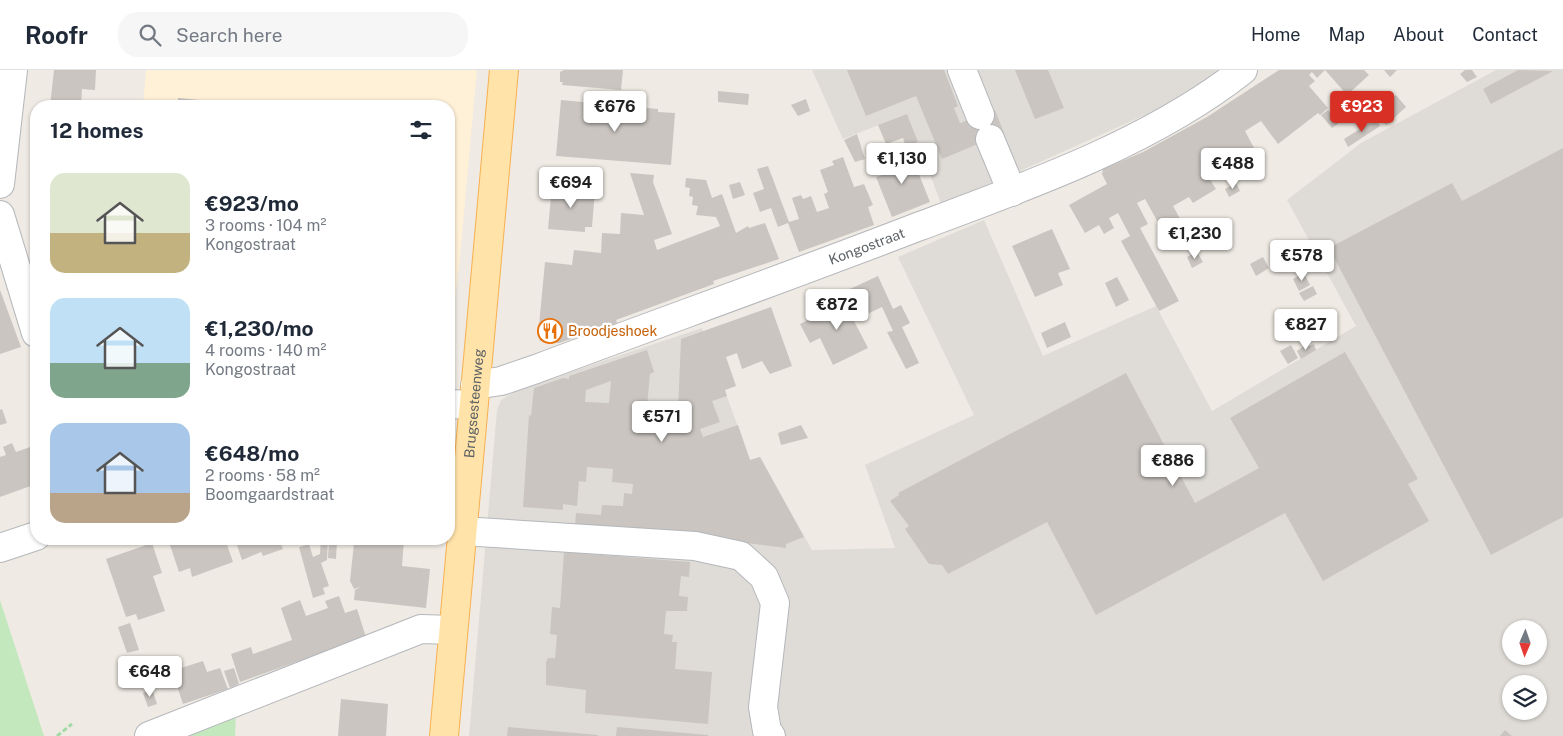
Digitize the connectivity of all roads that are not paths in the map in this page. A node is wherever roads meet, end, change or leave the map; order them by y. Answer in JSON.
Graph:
{"nodes":[{"id":1,"x":13,"y":70,"type":"edge"},
{"id":2,"x":504,"y":70,"type":"edge"},
{"id":3,"x":962,"y":70,"type":"edge"},
{"id":4,"x":1243,"y":70,"type":"edge"},
{"id":5,"x":0,"y":184,"type":"edge"},
{"id":6,"x":1012,"y":192,"type":"junction"},
{"id":7,"x":0,"y":216,"type":"edge"},
{"id":8,"x":30,"y":314,"type":"edge"},
{"id":9,"x":466,"y":398,"type":"edge"},
{"id":10,"x":462,"y":531,"type":"junction"},
{"id":11,"x":30,"y":538,"type":"edge"},
{"id":12,"x":0,"y":548,"type":"edge"},
{"id":13,"x":453,"y":630,"type":"junction"},
{"id":14,"x":149,"y":736,"type":"edge"},
{"id":15,"x":444,"y":736,"type":"edge"},
{"id":16,"x":771,"y":736,"type":"edge"}],
"edges":[{"from":1,"to":5,"type":"street"},
{"from":2,"to":9,"type":"main road","name":"Brugsesteenweg"},
{"from":3,"to":6,"type":"street"},
{"from":4,"to":6,"type":"street","name":"Kongostraat"},
{"from":6,"to":9,"type":"street","name":"Kongostraat"},
{"from":7,"to":8,"type":"street"},
{"from":9,"to":10,"type":"main road","name":"Brugsesteenweg"},
{"from":10,"to":13,"type":"main road","name":"Brugsesteenweg"},
{"from":10,"to":16,"type":"street"},
{"from":11,"to":12,"type":"street"},
{"from":13,"to":14,"type":"street"},
{"from":13,"to":15,"type":"main road","name":"Brugsesteenweg"}]}
